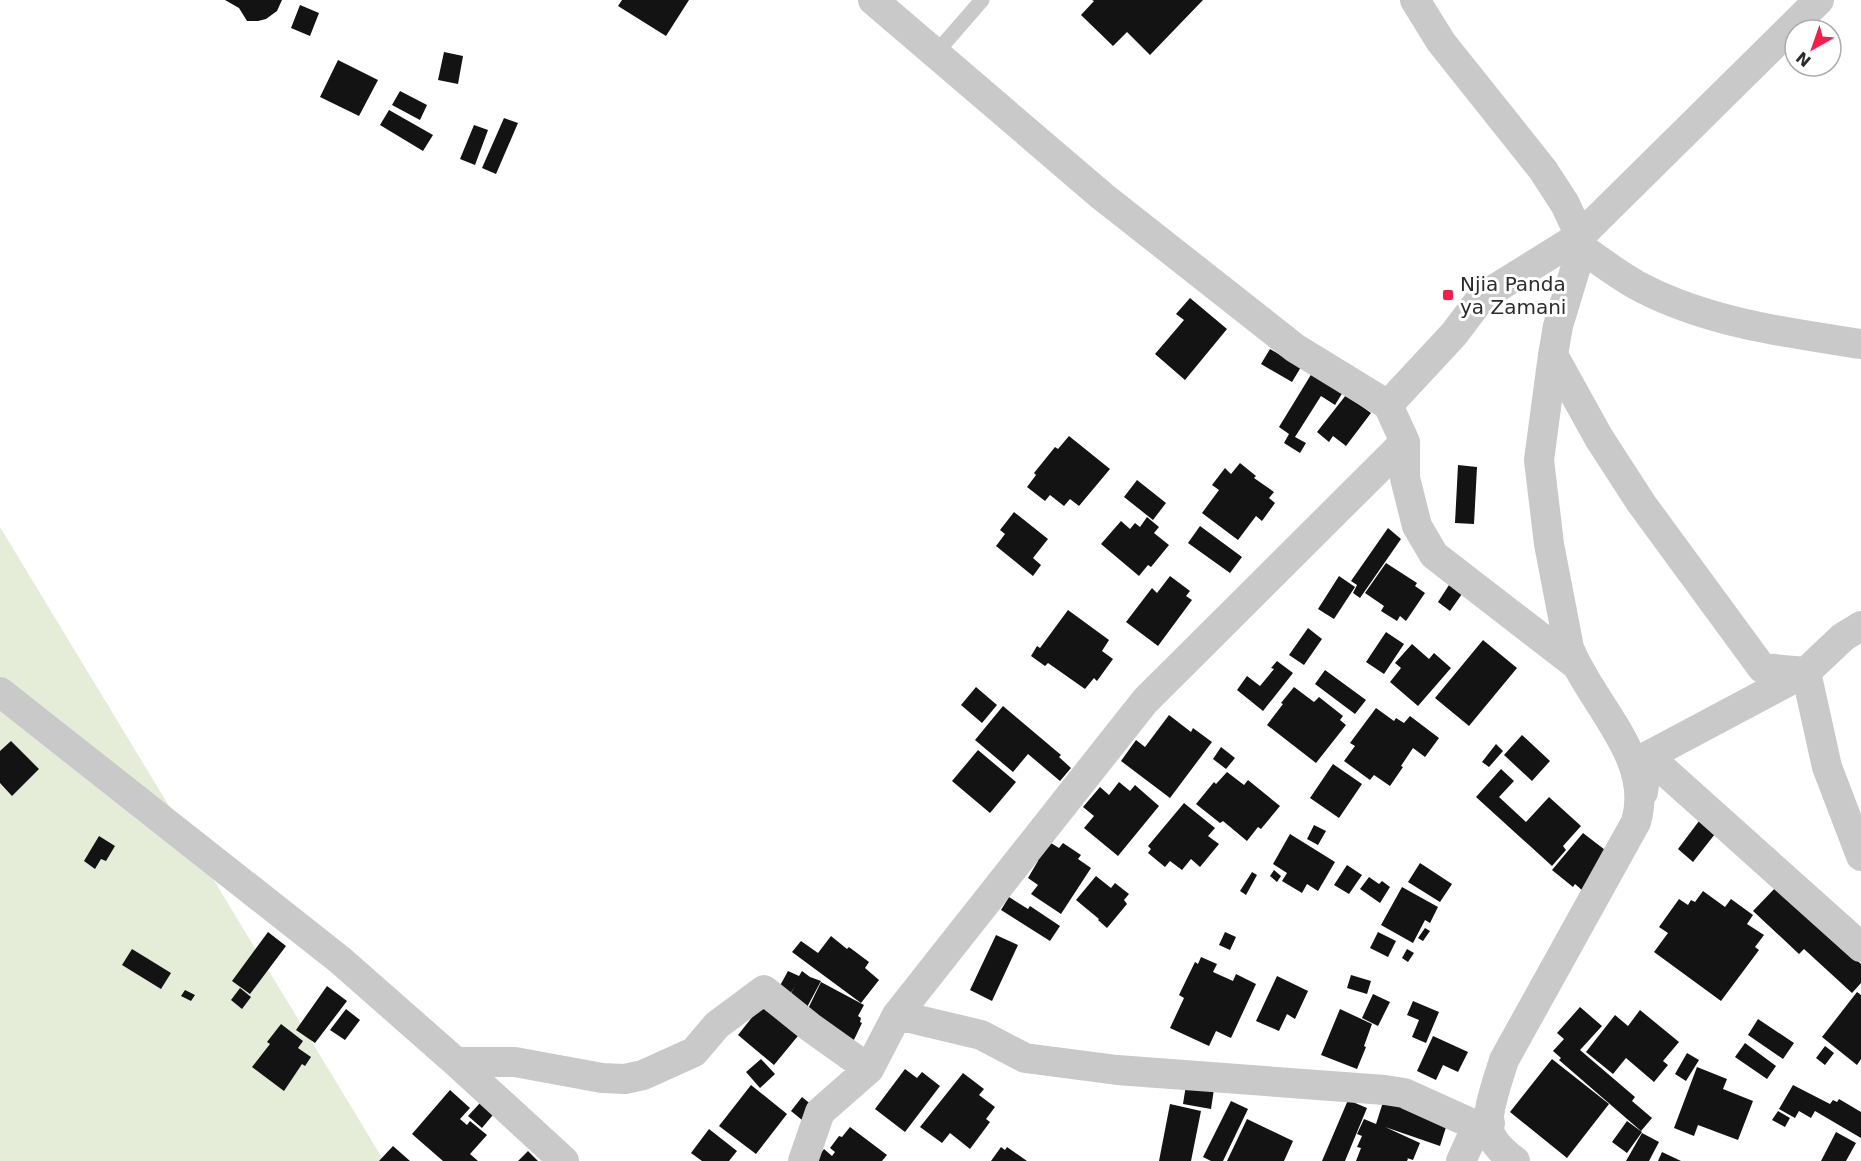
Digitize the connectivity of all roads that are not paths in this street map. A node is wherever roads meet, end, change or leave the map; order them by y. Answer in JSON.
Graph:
{"nodes":[{"id":1,"x":873,"y":0,"type":"edge"},
{"id":2,"x":982,"y":0,"type":"edge"},
{"id":3,"x":1415,"y":0,"type":"edge"},
{"id":4,"x":1819,"y":0,"type":"edge"},
{"id":5,"x":936,"y":52,"type":"junction"},
{"id":6,"x":1581,"y":243,"type":"junction"},
{"id":7,"x":1861,"y":344,"type":"edge"},
{"id":8,"x":1553,"y":355,"type":"junction"},
{"id":9,"x":1388,"y":405,"type":"junction"},
{"id":10,"x":1405,"y":442,"type":"junction"},
{"id":11,"x":1861,"y":626,"type":"edge"},
{"id":12,"x":1575,"y":664,"type":"junction"},
{"id":13,"x":1806,"y":672,"type":"junction"},
{"id":14,"x":0,"y":692,"type":"edge"},
{"id":15,"x":1648,"y":756,"type":"junction"},
{"id":16,"x":1641,"y":807,"type":"junction"},
{"id":17,"x":1861,"y":856,"type":"edge"},
{"id":18,"x":1861,"y":947,"type":"edge"},
{"id":19,"x":897,"y":1015,"type":"junction"},
{"id":20,"x":456,"y":1062,"type":"junction"},
{"id":21,"x":869,"y":1069,"type":"junction"},
{"id":22,"x":1483,"y":1124,"type":"junction"},
{"id":23,"x":564,"y":1161,"type":"edge"},
{"id":24,"x":803,"y":1161,"type":"edge"},
{"id":25,"x":1461,"y":1161,"type":"edge"},
{"id":26,"x":1515,"y":1161,"type":"edge"}],
"edges":[{"from":1,"to":5,"type":"street"},
{"from":2,"to":5,"type":"lane"},
{"from":3,"to":6,"type":"street"},
{"from":4,"to":6,"type":"street"},
{"from":5,"to":9,"type":"street"},
{"from":6,"to":7,"type":"street"},
{"from":6,"to":8,"type":"street"},
{"from":6,"to":9,"type":"street"},
{"from":8,"to":12,"type":"street"},
{"from":8,"to":13,"type":"street"},
{"from":9,"to":10,"type":"street"},
{"from":10,"to":12,"type":"street"},
{"from":10,"to":19,"type":"street"},
{"from":11,"to":13,"type":"street"},
{"from":12,"to":16,"type":"street"},
{"from":13,"to":15,"type":"street"},
{"from":13,"to":17,"type":"street"},
{"from":14,"to":20,"type":"street"},
{"from":15,"to":16,"type":"street"},
{"from":15,"to":18,"type":"street"},
{"from":16,"to":22,"type":"street"},
{"from":19,"to":21,"type":"street"},
{"from":19,"to":22,"type":"street"},
{"from":20,"to":21,"type":"street"},
{"from":20,"to":23,"type":"street"},
{"from":21,"to":24,"type":"street"},
{"from":22,"to":25,"type":"street"},
{"from":22,"to":26,"type":"street"}]}
